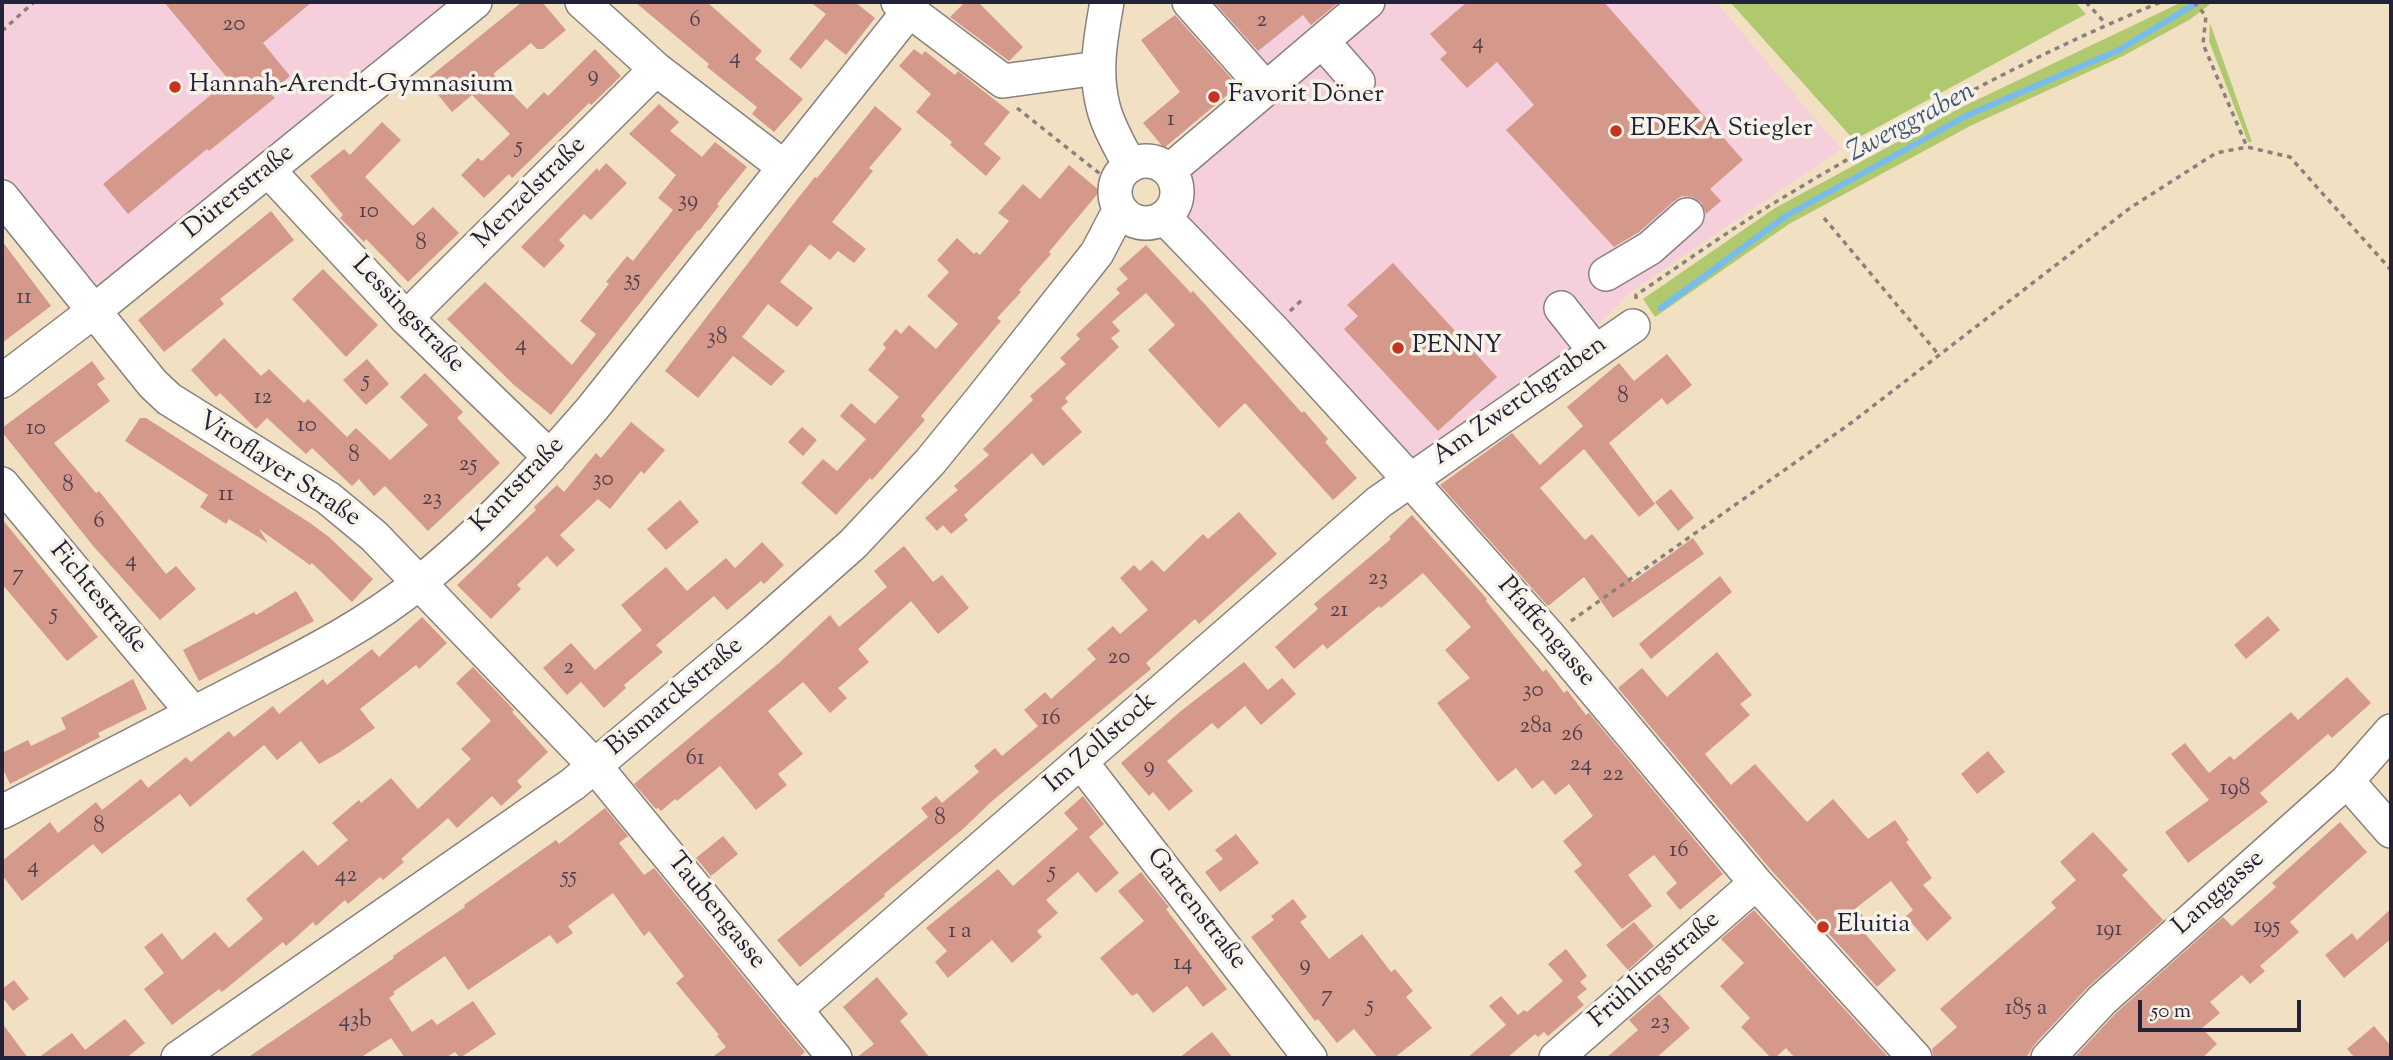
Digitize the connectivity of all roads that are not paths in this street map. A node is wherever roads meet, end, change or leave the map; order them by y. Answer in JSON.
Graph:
{"nodes":[{"id":1,"x":582,"y":2,"type":"edge"},
{"id":2,"x":1107,"y":2,"type":"edge"},
{"id":3,"x":1189,"y":2,"type":"edge"},
{"id":4,"x":1368,"y":2,"type":"edge"},
{"id":5,"x":472,"y":3,"type":"edge"},
{"id":6,"x":903,"y":6,"type":"edge"},
{"id":7,"x":1322,"y":41,"type":"junction"},
{"id":8,"x":1098,"y":68,"type":"junction"},
{"id":9,"x":656,"y":69,"type":"junction"},
{"id":10,"x":1358,"y":82,"type":"dead end"},
{"id":11,"x":1266,"y":89,"type":"junction"},
{"id":12,"x":784,"y":167,"type":"junction"},
{"id":13,"x":269,"y":171,"type":"junction"},
{"id":14,"x":1168,"y":171,"type":"junction"},
{"id":15,"x":2,"y":197,"type":"edge"},
{"id":16,"x":1134,"y":200,"type":"junction"},
{"id":17,"x":1688,"y":215,"type":"dead end"},
{"id":18,"x":1606,"y":275,"type":"dead end"},
{"id":19,"x":1561,"y":308,"type":"dead end"},
{"id":20,"x":94,"y":311,"type":"junction"},
{"id":21,"x":406,"y":318,"type":"junction"},
{"id":22,"x":1633,"y":326,"type":"road end"},
{"id":23,"x":1595,"y":351,"type":"junction"},
{"id":24,"x":2,"y":381,"type":"edge"},
{"id":25,"x":550,"y":457,"type":"junction"},
{"id":26,"x":1410,"y":480,"type":"junction"},
{"id":27,"x":2,"y":484,"type":"edge"},
{"id":28,"x":419,"y":583,"type":"junction"},
{"id":29,"x":193,"y":713,"type":"junction"},
{"id":30,"x":2391,"y":731,"type":"edge"},
{"id":31,"x":1081,"y":762,"type":"junction"},
{"id":32,"x":595,"y":766,"type":"junction"},
{"id":33,"x":2347,"y":781,"type":"junction"},
{"id":34,"x":2,"y":812,"type":"edge"},
{"id":35,"x":2391,"y":831,"type":"edge"},
{"id":36,"x":1756,"y":883,"type":"junction"},
{"id":37,"x":795,"y":1010,"type":"junction"},
{"id":38,"x":178,"y":1058,"type":"edge"},
{"id":39,"x":835,"y":1058,"type":"edge"},
{"id":40,"x":1310,"y":1058,"type":"edge"},
{"id":41,"x":1556,"y":1058,"type":"edge"},
{"id":42,"x":1914,"y":1058,"type":"edge"},
{"id":43,"x":2048,"y":1058,"type":"edge"}],
"edges":[{"from":1,"to":9,"type":"street"},
{"from":2,"to":8,"type":"street","name":"Pfaffengasse"},
{"from":3,"to":11,"type":"street"},
{"from":4,"to":7,"type":"street"},
{"from":5,"to":13,"type":"street","name":"Dürerstraße"},
{"from":6,"to":8,"type":"street"},
{"from":6,"to":12,"type":"street","name":"Kantstraße"},
{"from":7,"to":10,"type":"street"},
{"from":7,"to":11,"type":"street"},
{"from":8,"to":16,"type":"street","name":"Pfaffengasse"},
{"from":9,"to":12,"type":"street"},
{"from":9,"to":21,"type":"street","name":"Menzelstraße"},
{"from":11,"to":14,"type":"street"},
{"from":12,"to":25,"type":"street","name":"Kantstraße"},
{"from":13,"to":20,"type":"street","name":"Dürerstraße"},
{"from":13,"to":21,"type":"street","name":"Lessingstraße"},
{"from":14,"to":16,"type":"street"},
{"from":14,"to":16,"type":"street","name":"Bismarckstraße"},
{"from":15,"to":20,"type":"street","name":"Viroflayer Straße"},
{"from":16,"to":26,"type":"street","name":"Pfaffengasse"},
{"from":16,"to":32,"type":"street","name":"Bismarckstraße"},
{"from":17,"to":18,"type":"street"},
{"from":19,"to":23,"type":"street"},
{"from":20,"to":24,"type":"street","name":"Dürerstraße"},
{"from":20,"to":28,"type":"street","name":"Viroflayer Straße"},
{"from":21,"to":25,"type":"street","name":"Lessingstraße"},
{"from":22,"to":23,"type":"street","name":"Am Zwerchgraben"},
{"from":23,"to":26,"type":"street","name":"Am Zwerchgraben"},
{"from":25,"to":28,"type":"street","name":"Kantstraße"},
{"from":26,"to":31,"type":"street","name":"Im Zollstock"},
{"from":26,"to":36,"type":"street","name":"Pfaffengasse"},
{"from":27,"to":29,"type":"street","name":"Fichtestraße"},
{"from":28,"to":29,"type":"street","name":"Kantstraße"},
{"from":28,"to":32,"type":"street","name":"Viroflayer Straße"},
{"from":29,"to":34,"type":"street","name":"Kantstraße"},
{"from":30,"to":33,"type":"street","name":"Langgasse"},
{"from":31,"to":37,"type":"street","name":"Im Zollstock"},
{"from":31,"to":40,"type":"street","name":"Gartenstraße"},
{"from":32,"to":37,"type":"street","name":"Taubengasse"},
{"from":32,"to":38,"type":"street","name":"Bismarckstraße"},
{"from":33,"to":35,"type":"street"},
{"from":33,"to":43,"type":"street","name":"Langgasse"},
{"from":36,"to":41,"type":"street","name":"Frühlingstraße"},
{"from":36,"to":42,"type":"street","name":"Pfaffengasse"},
{"from":37,"to":39,"type":"street","name":"Taubengasse"}]}
